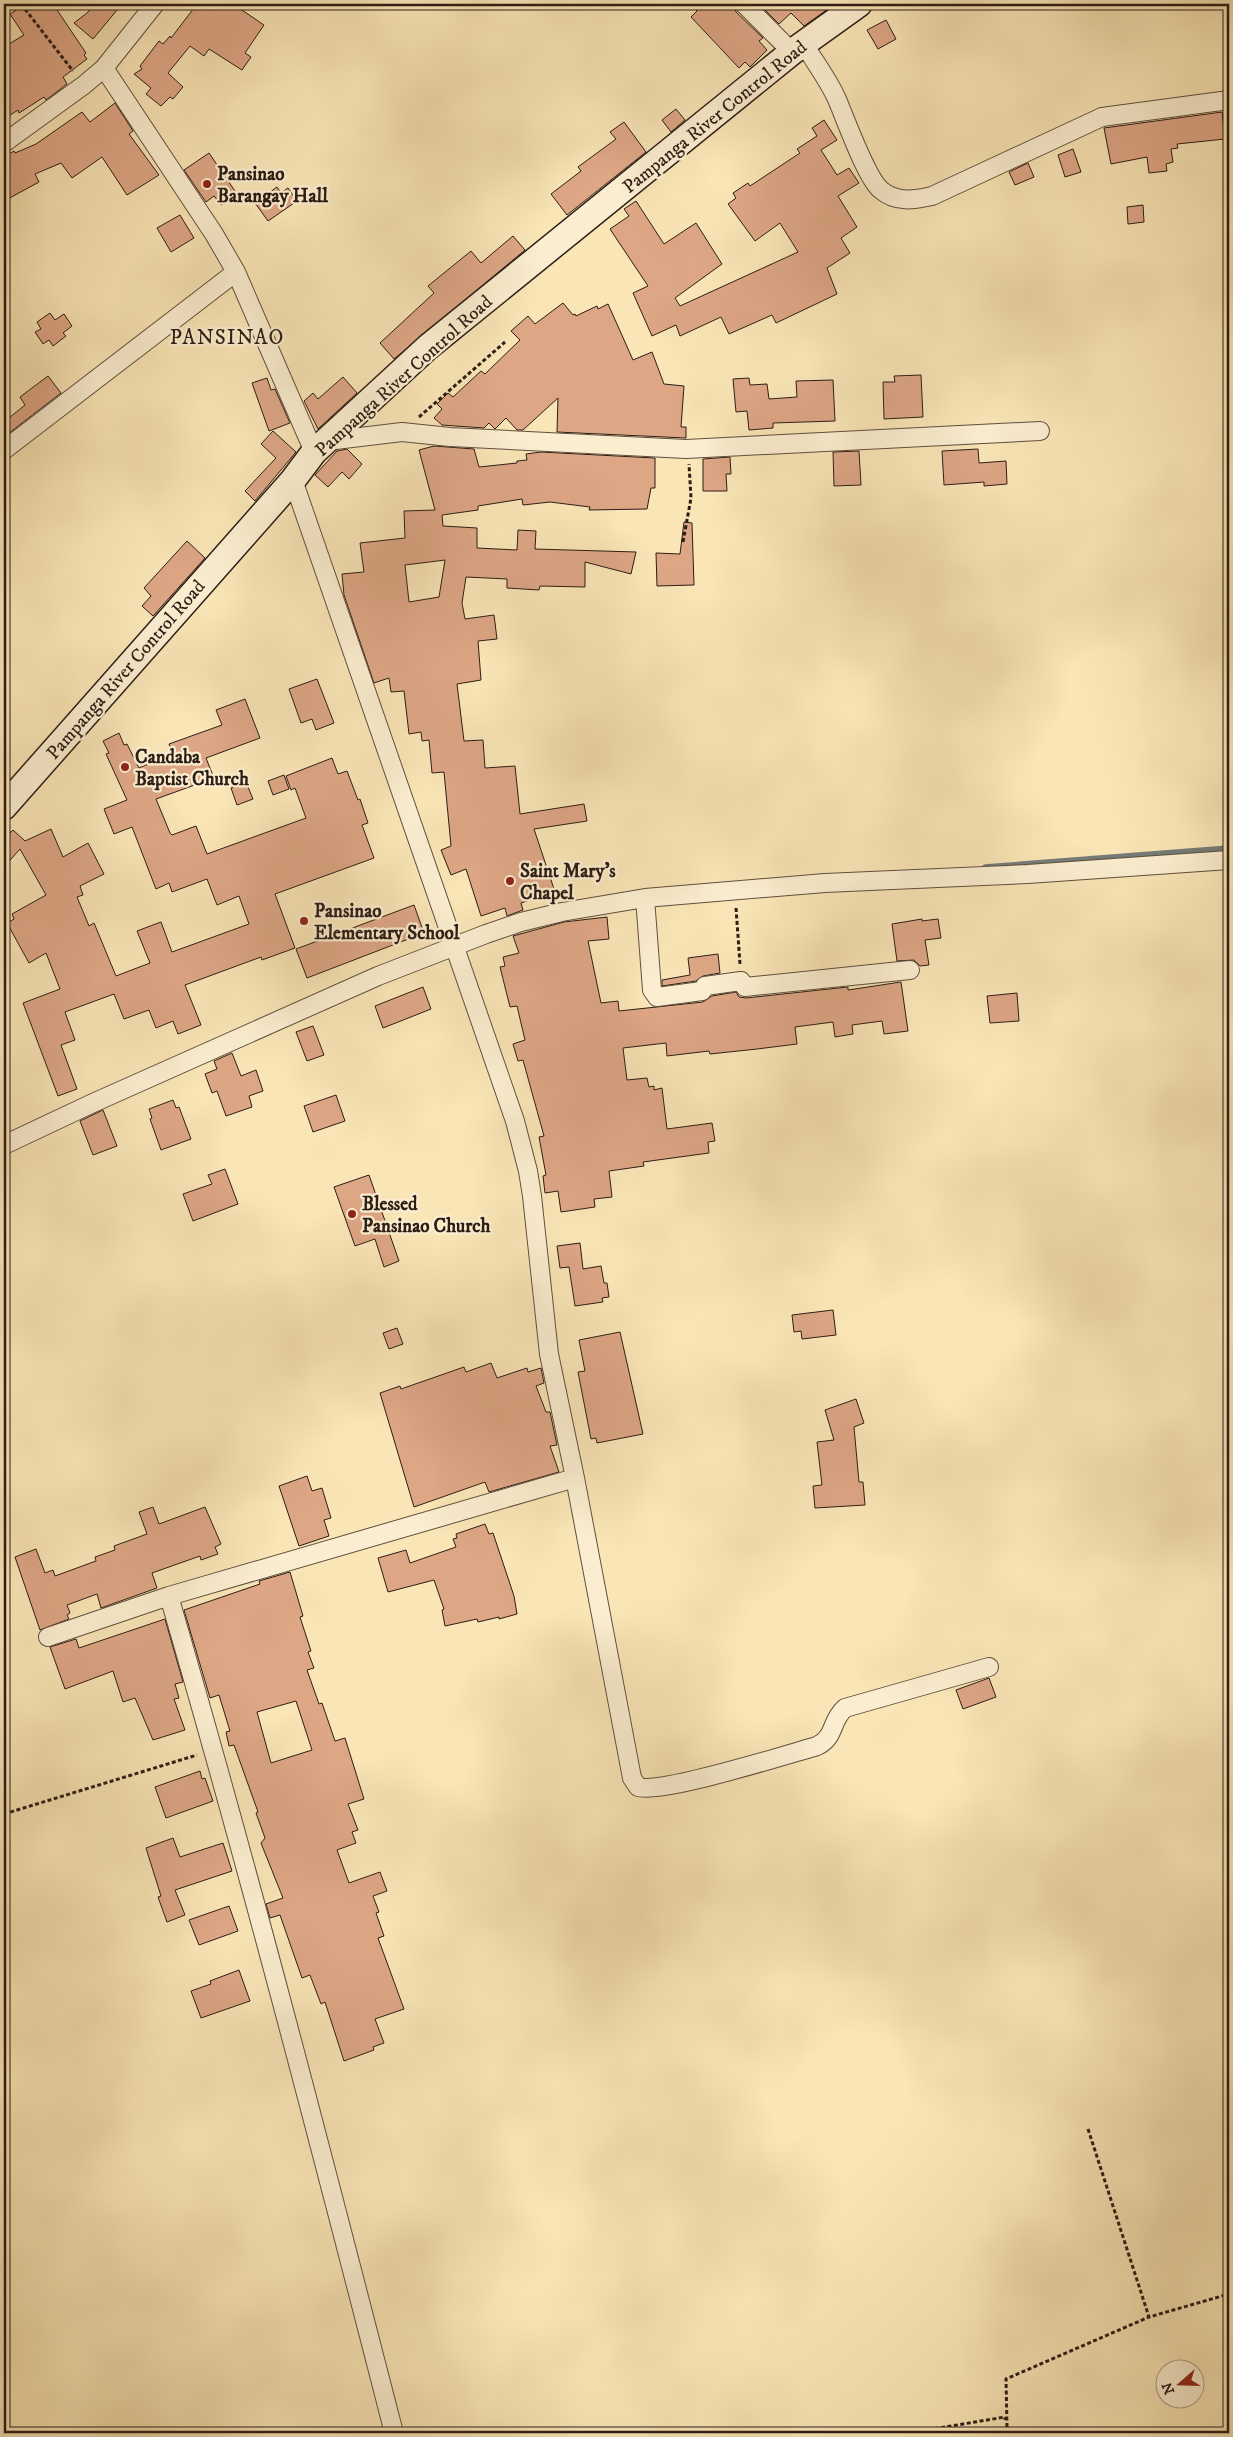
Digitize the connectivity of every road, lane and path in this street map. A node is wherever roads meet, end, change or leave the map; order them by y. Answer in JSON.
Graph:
{"nodes":[{"id":1,"x":21,"y":4,"type":"edge"},
{"id":2,"x":155,"y":4,"type":"edge"},
{"id":3,"x":744,"y":4,"type":"edge"},
{"id":4,"x":859,"y":4,"type":"edge"},
{"id":5,"x":798,"y":48,"type":"junction"},
{"id":6,"x":104,"y":68,"type":"junction"},
{"id":7,"x":84,"y":85,"type":"junction"},
{"id":8,"x":1229,"y":100,"type":"edge"},
{"id":9,"x":4,"y":143,"type":"edge"},
{"id":10,"x":236,"y":272,"type":"junction"},
{"id":11,"x":505,"y":342,"type":"dead end"},
{"id":12,"x":1040,"y":431,"type":"dead end"},
{"id":13,"x":402,"y":432,"type":"junction"},
{"id":14,"x":321,"y":447,"type":"junction"},
{"id":15,"x":686,"y":449,"type":"junction"},
{"id":16,"x":4,"y":450,"type":"edge"},
{"id":17,"x":293,"y":480,"type":"junction"},
{"id":18,"x":683,"y":542,"type":"dead end"},
{"id":19,"x":4,"y":807,"type":"edge"},
{"id":20,"x":1229,"y":860,"type":"edge"},
{"id":21,"x":735,"y":890,"type":"junction"},
{"id":22,"x":645,"y":898,"type":"junction"},
{"id":23,"x":455,"y":947,"type":"junction"},
{"id":24,"x":910,"y":970,"type":"dead end"},
{"id":25,"x":740,"y":981,"type":"junction"},
{"id":26,"x":4,"y":1145,"type":"edge"},
{"id":27,"x":575,"y":1478,"type":"junction"},
{"id":28,"x":169,"y":1596,"type":"junction"},
{"id":29,"x":48,"y":1637,"type":"dead end"},
{"id":30,"x":989,"y":1667,"type":"dead end"},
{"id":31,"x":214,"y":1750,"type":"junction"},
{"id":32,"x":4,"y":1814,"type":"edge"},
{"id":33,"x":1088,"y":2129,"type":"dead end"},
{"id":34,"x":1229,"y":2294,"type":"edge"},
{"id":35,"x":1149,"y":2317,"type":"junction"},
{"id":36,"x":1007,"y":2427,"type":"junction"},
{"id":37,"x":394,"y":2433,"type":"edge"},
{"id":38,"x":909,"y":2433,"type":"edge"},
{"id":39,"x":1008,"y":2433,"type":"edge"}],
"edges":[{"from":1,"to":7,"type":"path"},
{"from":2,"to":6,"type":"street"},
{"from":3,"to":5,"type":"street"},
{"from":4,"to":5,"type":"main road","name":"Pampanga River Control Road"},
{"from":5,"to":8,"type":"street"},
{"from":5,"to":14,"type":"main road","name":"Pampanga River Control Road"},
{"from":6,"to":7,"type":"street"},
{"from":6,"to":10,"type":"street"},
{"from":7,"to":9,"type":"street"},
{"from":10,"to":14,"type":"street"},
{"from":10,"to":16,"type":"street"},
{"from":11,"to":13,"type":"path"},
{"from":12,"to":15,"type":"street"},
{"from":13,"to":14,"type":"street"},
{"from":13,"to":15,"type":"street"},
{"from":14,"to":17,"type":"main road","name":"Pampanga River Control Road"},
{"from":15,"to":18,"type":"path"},
{"from":17,"to":19,"type":"main road","name":"Pampanga River Control Road"},
{"from":17,"to":23,"type":"street"},
{"from":20,"to":21,"type":"street"},
{"from":21,"to":22,"type":"street"},
{"from":21,"to":25,"type":"path"},
{"from":22,"to":23,"type":"street"},
{"from":22,"to":25,"type":"street"},
{"from":23,"to":26,"type":"street"},
{"from":23,"to":27,"type":"street"},
{"from":24,"to":25,"type":"street"},
{"from":27,"to":28,"type":"street"},
{"from":27,"to":30,"type":"street"},
{"from":28,"to":29,"type":"street"},
{"from":28,"to":31,"type":"street"},
{"from":31,"to":32,"type":"path"},
{"from":31,"to":37,"type":"street"},
{"from":33,"to":35,"type":"path"},
{"from":34,"to":35,"type":"path"},
{"from":35,"to":36,"type":"path"},
{"from":36,"to":38,"type":"path"},
{"from":36,"to":39,"type":"path"}]}
